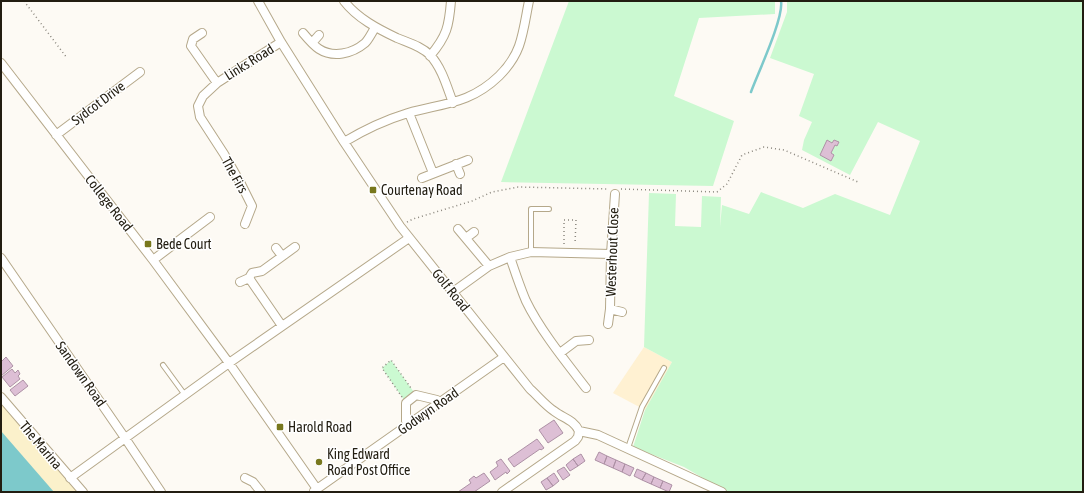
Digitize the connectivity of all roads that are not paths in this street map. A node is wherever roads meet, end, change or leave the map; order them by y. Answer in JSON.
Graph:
{"nodes":[{"id":1,"x":258,"y":1,"type":"edge"},
{"id":2,"x":344,"y":1,"type":"edge"},
{"id":3,"x":451,"y":1,"type":"edge"},
{"id":4,"x":529,"y":1,"type":"edge"},
{"id":5,"x":375,"y":28,"type":"junction"},
{"id":6,"x":202,"y":32,"type":"dead end"},
{"id":7,"x":303,"y":34,"type":"dead end"},
{"id":8,"x":318,"y":36,"type":"dead end"},
{"id":9,"x":281,"y":42,"type":"junction"},
{"id":10,"x":312,"y":43,"type":"junction"},
{"id":11,"x":430,"y":56,"type":"junction"},
{"id":12,"x":1,"y":63,"type":"edge"},
{"id":13,"x":140,"y":72,"type":"dead end"},
{"id":14,"x":217,"y":83,"type":"junction"},
{"id":15,"x":453,"y":103,"type":"junction"},
{"id":16,"x":409,"y":113,"type":"junction"},
{"id":17,"x":206,"y":128,"type":"joint"},
{"id":18,"x":56,"y":135,"type":"junction"},
{"id":19,"x":344,"y":142,"type":"junction"},
{"id":20,"x":468,"y":160,"type":"dead end"},
{"id":21,"x":456,"y":164,"type":"junction"},
{"id":22,"x":433,"y":173,"type":"junction"},
{"id":23,"x":460,"y":174,"type":"dead end"},
{"id":24,"x":422,"y":178,"type":"dead end"},
{"id":25,"x":616,"y":190,"type":"road end"},
{"id":26,"x":548,"y":209,"type":"dead end"},
{"id":27,"x":210,"y":216,"type":"dead end"},
{"id":28,"x":245,"y":224,"type":"dead end"},
{"id":29,"x":458,"y":229,"type":"dead end"},
{"id":30,"x":474,"y":232,"type":"dead end"},
{"id":31,"x":409,"y":238,"type":"junction"},
{"id":32,"x":466,"y":238,"type":"junction"},
{"id":33,"x":295,"y":247,"type":"dead end"},
{"id":34,"x":276,"y":248,"type":"dead end"},
{"id":35,"x":531,"y":252,"type":"junction"},
{"id":36,"x":611,"y":254,"type":"junction"},
{"id":37,"x":282,"y":256,"type":"junction"},
{"id":38,"x":510,"y":257,"type":"junction"},
{"id":39,"x":1,"y":258,"type":"edge"},
{"id":40,"x":153,"y":260,"type":"junction"},
{"id":41,"x":488,"y":266,"type":"junction"},
{"id":42,"x":249,"y":278,"type":"junction"},
{"id":43,"x":240,"y":282,"type":"dead end"},
{"id":44,"x":453,"y":292,"type":"junction"},
{"id":45,"x":610,"y":310,"type":"junction"},
{"id":46,"x":622,"y":312,"type":"dead end"},
{"id":47,"x":608,"y":324,"type":"dead end"},
{"id":48,"x":282,"y":326,"type":"junction"},
{"id":49,"x":589,"y":340,"type":"dead end"},
{"id":50,"x":560,"y":353,"type":"junction"},
{"id":51,"x":504,"y":357,"type":"junction"},
{"id":52,"x":229,"y":363,"type":"junction"},
{"id":53,"x":163,"y":365,"type":"dead end"},
{"id":54,"x":664,"y":368,"type":"dead end"},
{"id":55,"x":586,"y":388,"type":"dead end"},
{"id":56,"x":185,"y":395,"type":"junction"},
{"id":57,"x":1,"y":397,"type":"edge"},
{"id":58,"x":439,"y":403,"type":"junction"},
{"id":59,"x":408,"y":425,"type":"junction"},
{"id":60,"x":579,"y":431,"type":"junction"},
{"id":61,"x":125,"y":438,"type":"junction"},
{"id":62,"x":628,"y":448,"type":"junction"},
{"id":63,"x":70,"y":478,"type":"junction"},
{"id":64,"x":245,"y":478,"type":"dead end"},
{"id":65,"x":513,"y":489,"type":"edge"},
{"id":66,"x":315,"y":491,"type":"edge"},
{"id":67,"x":83,"y":492,"type":"edge"},
{"id":68,"x":160,"y":492,"type":"edge"},
{"id":69,"x":261,"y":492,"type":"edge"},
{"id":70,"x":502,"y":492,"type":"edge"},
{"id":71,"x":722,"y":492,"type":"edge"}],
"edges":[{"from":1,"to":9,"type":"street","name":"Golf Road"},
{"from":2,"to":5,"type":"street"},
{"from":3,"to":11,"type":"street"},
{"from":4,"to":15,"type":"street"},
{"from":5,"to":10,"type":"street"},
{"from":5,"to":11,"type":"street"},
{"from":6,"to":14,"type":"street","name":"Links Road"},
{"from":7,"to":10,"type":"street"},
{"from":8,"to":10,"type":"street"},
{"from":9,"to":14,"type":"street","name":"Links Road"},
{"from":9,"to":19,"type":"street","name":"Golf Road"},
{"from":11,"to":15,"type":"street"},
{"from":12,"to":18,"type":"street","name":"College Road"},
{"from":13,"to":18,"type":"street","name":"Sydcot Drive"},
{"from":14,"to":17,"type":"street","name":"Links Road"},
{"from":15,"to":16,"type":"street"},
{"from":16,"to":19,"type":"street"},
{"from":16,"to":22,"type":"street"},
{"from":17,"to":28,"type":"street","name":"The Firs"},
{"from":18,"to":40,"type":"street","name":"College Road"},
{"from":19,"to":31,"type":"street","name":"Golf Road"},
{"from":20,"to":21,"type":"street"},
{"from":21,"to":22,"type":"street"},
{"from":21,"to":23,"type":"street"},
{"from":22,"to":24,"type":"street"},
{"from":25,"to":36,"type":"street","name":"Westerhout Close"},
{"from":26,"to":35,"type":"lane"},
{"from":27,"to":40,"type":"street"},
{"from":29,"to":32,"type":"street"},
{"from":30,"to":32,"type":"street"},
{"from":31,"to":44,"type":"street","name":"Golf Road"},
{"from":31,"to":48,"type":"street"},
{"from":32,"to":41,"type":"street"},
{"from":33,"to":37,"type":"street"},
{"from":34,"to":37,"type":"street"},
{"from":35,"to":36,"type":"street"},
{"from":35,"to":38,"type":"street"},
{"from":36,"to":45,"type":"street","name":"Westerhout Close"},
{"from":37,"to":42,"type":"street"},
{"from":38,"to":41,"type":"street"},
{"from":38,"to":50,"type":"street"},
{"from":39,"to":61,"type":"street","name":"Sandown Road"},
{"from":40,"to":52,"type":"street","name":"College Road"},
{"from":41,"to":44,"type":"street"},
{"from":42,"to":43,"type":"street"},
{"from":42,"to":48,"type":"street"},
{"from":44,"to":51,"type":"street","name":"Golf Road"},
{"from":45,"to":46,"type":"street","name":"Westerhout Close"},
{"from":45,"to":47,"type":"street","name":"Westerhout Close"},
{"from":48,"to":52,"type":"street"},
{"from":49,"to":50,"type":"street"},
{"from":50,"to":55,"type":"street"},
{"from":51,"to":58,"type":"street","name":"Godwyn Road"},
{"from":51,"to":60,"type":"street","name":"Golf Road"},
{"from":52,"to":56,"type":"street"},
{"from":52,"to":66,"type":"street","name":"College Road"},
{"from":53,"to":56,"type":"lane"},
{"from":54,"to":62,"type":"lane"},
{"from":56,"to":61,"type":"street"},
{"from":57,"to":63,"type":"street","name":"The Marina"},
{"from":58,"to":59,"type":"street","name":"Godwyn Road"},
{"from":58,"to":59,"type":"street"},
{"from":59,"to":66,"type":"street","name":"Godwyn Road"},
{"from":60,"to":62,"type":"street"},
{"from":60,"to":65,"type":"street"},
{"from":61,"to":63,"type":"street"},
{"from":61,"to":68,"type":"street","name":"Sandown Road"},
{"from":62,"to":71,"type":"street"},
{"from":63,"to":67,"type":"street","name":"The Marina"},
{"from":64,"to":69,"type":"street"},
{"from":65,"to":70,"type":"street"}]}
